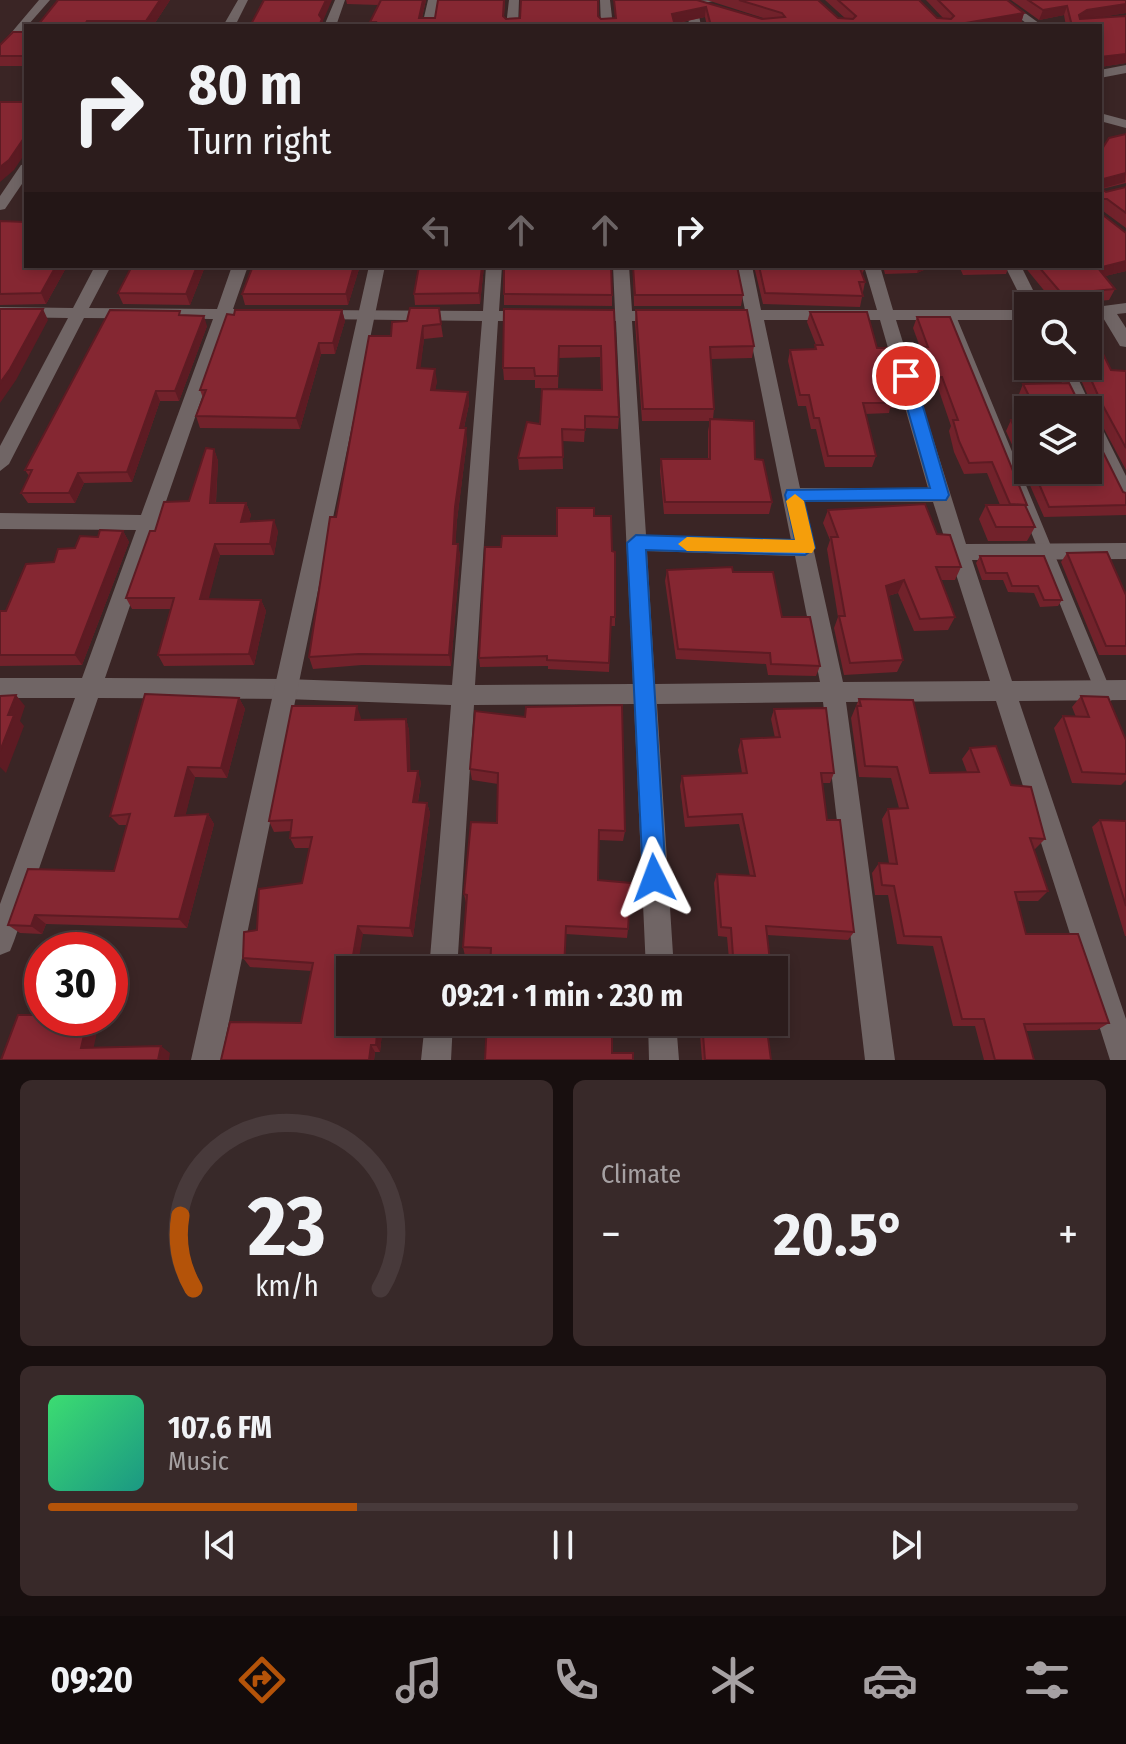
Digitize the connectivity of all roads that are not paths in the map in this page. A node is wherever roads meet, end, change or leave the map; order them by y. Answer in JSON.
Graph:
{"nodes":[{"id":1,"x":45,"y":0,"type":"edge"},
{"id":2,"x":243,"y":0,"type":"edge"},
{"id":3,"x":340,"y":0,"type":"edge"},
{"id":4,"x":433,"y":0,"type":"edge"},
{"id":5,"x":514,"y":0,"type":"edge"},
{"id":6,"x":605,"y":0,"type":"edge"},
{"id":7,"x":1000,"y":0,"type":"edge"},
{"id":8,"x":685,"y":2,"type":"edge"},
{"id":9,"x":716,"y":5,"type":"edge"},
{"id":10,"x":25,"y":24,"type":"edge"},
{"id":11,"x":230,"y":24,"type":"edge"},
{"id":12,"x":331,"y":24,"type":"edge"},
{"id":13,"x":428,"y":24,"type":"edge"},
{"id":14,"x":512,"y":24,"type":"edge"},
{"id":15,"x":607,"y":24,"type":"edge"},
{"id":16,"x":694,"y":24,"type":"edge"},
{"id":17,"x":1034,"y":24,"type":"edge"},
{"id":18,"x":24,"y":25,"type":"edge"},
{"id":19,"x":0,"y":53,"type":"edge"},
{"id":20,"x":1126,"y":69,"type":"edge"},
{"id":21,"x":1102,"y":73,"type":"edge"},
{"id":22,"x":1102,"y":118,"type":"edge"},
{"id":23,"x":1126,"y":124,"type":"edge"},
{"id":24,"x":24,"y":171,"type":"edge"},
{"id":25,"x":0,"y":206,"type":"edge"},
{"id":26,"x":102,"y":268,"type":"edge"},
{"id":27,"x":239,"y":268,"type":"edge"},
{"id":28,"x":377,"y":268,"type":"edge"},
{"id":29,"x":494,"y":268,"type":"edge"},
{"id":30,"x":621,"y":268,"type":"edge"},
{"id":31,"x":744,"y":268,"type":"edge"},
{"id":32,"x":873,"y":268,"type":"edge"},
{"id":33,"x":1014,"y":268,"type":"edge"},
{"id":34,"x":1026,"y":292,"type":"edge"},
{"id":35,"x":1120,"y":311,"type":"edge"},
{"id":36,"x":0,"y":312,"type":"edge"},
{"id":37,"x":79,"y":312,"type":"junction"},
{"id":38,"x":367,"y":313,"type":"junction"},
{"id":39,"x":222,"y":314,"type":"junction"},
{"id":40,"x":755,"y":315,"type":"junction"},
{"id":41,"x":1014,"y":315,"type":"edge"},
{"id":42,"x":491,"y":316,"type":"junction"},
{"id":43,"x":624,"y":316,"type":"junction"},
{"id":44,"x":889,"y":316,"type":"junction"},
{"id":45,"x":950,"y":316,"type":"junction"},
{"id":46,"x":1126,"y":342,"type":"edge"},
{"id":47,"x":1102,"y":447,"type":"edge"},
{"id":48,"x":0,"y":464,"type":"edge"},
{"id":49,"x":794,"y":495,"type":"junction"},
{"id":50,"x":940,"y":495,"type":"junction"},
{"id":51,"x":1126,"y":496,"type":"edge"},
{"id":52,"x":0,"y":521,"type":"edge"},
{"id":53,"x":148,"y":523,"type":"junction"},
{"id":54,"x":636,"y":543,"type":"junction"},
{"id":55,"x":805,"y":548,"type":"junction"},
{"id":56,"x":1126,"y":551,"type":"edge"},
{"id":57,"x":959,"y":552,"type":"junction"},
{"id":58,"x":1047,"y":552,"type":"junction"},
{"id":59,"x":0,"y":688,"type":"edge"},
{"id":60,"x":89,"y":688,"type":"junction"},
{"id":61,"x":286,"y":689,"type":"junction"},
{"id":62,"x":833,"y":690,"type":"junction"},
{"id":63,"x":1004,"y":690,"type":"junction"},
{"id":64,"x":644,"y":693,"type":"junction"},
{"id":65,"x":463,"y":695,"type":"junction"},
{"id":66,"x":1112,"y":695,"type":"edge"},
{"id":67,"x":0,"y":941,"type":"edge"},
{"id":68,"x":444,"y":956,"type":"edge"},
{"id":69,"x":659,"y":956,"type":"edge"},
{"id":70,"x":438,"y":1036,"type":"edge"},
{"id":71,"x":663,"y":1036,"type":"edge"},
{"id":72,"x":206,"y":1060,"type":"edge"},
{"id":73,"x":436,"y":1060,"type":"edge"},
{"id":74,"x":664,"y":1060,"type":"edge"},
{"id":75,"x":880,"y":1060,"type":"edge"},
{"id":76,"x":1125,"y":1060,"type":"edge"}],
"edges":[{"from":1,"to":10,"type":"street"},
{"from":2,"to":11,"type":"street"},
{"from":3,"to":12,"type":"street"},
{"from":4,"to":13,"type":"street"},
{"from":5,"to":14,"type":"street"},
{"from":6,"to":15,"type":"street"},
{"from":7,"to":17,"type":"street"},
{"from":8,"to":9,"type":"street"},
{"from":8,"to":16,"type":"street"},
{"from":18,"to":19,"type":"street"},
{"from":20,"to":21,"type":"street"},
{"from":22,"to":23,"type":"street"},
{"from":24,"to":25,"type":"street"},
{"from":26,"to":37,"type":"street"},
{"from":27,"to":39,"type":"street"},
{"from":28,"to":38,"type":"street"},
{"from":29,"to":42,"type":"street"},
{"from":30,"to":43,"type":"street"},
{"from":31,"to":40,"type":"street"},
{"from":32,"to":44,"type":"street"},
{"from":33,"to":34,"type":"street"},
{"from":35,"to":46,"type":"street"},
{"from":36,"to":37,"type":"street"},
{"from":37,"to":39,"type":"street"},
{"from":37,"to":48,"type":"street"},
{"from":38,"to":39,"type":"street"},
{"from":38,"to":42,"type":"street"},
{"from":38,"to":61,"type":"street"},
{"from":39,"to":53,"type":"street"},
{"from":40,"to":43,"type":"street"},
{"from":40,"to":44,"type":"street"},
{"from":40,"to":49,"type":"street"},
{"from":41,"to":45,"type":"street"},
{"from":42,"to":43,"type":"street"},
{"from":42,"to":65,"type":"street"},
{"from":43,"to":54,"type":"street"},
{"from":44,"to":45,"type":"street"},
{"from":44,"to":50,"type":"street"},
{"from":45,"to":58,"type":"lane"},
{"from":47,"to":51,"type":"street"},
{"from":49,"to":50,"type":"street"},
{"from":49,"to":55,"type":"street"},
{"from":50,"to":57,"type":"street"},
{"from":52,"to":53,"type":"street"},
{"from":53,"to":60,"type":"street"},
{"from":54,"to":55,"type":"street"},
{"from":54,"to":64,"type":"street"},
{"from":55,"to":62,"type":"street"},
{"from":56,"to":58,"type":"street"},
{"from":57,"to":58,"type":"street"},
{"from":57,"to":63,"type":"street"},
{"from":58,"to":66,"type":"lane"},
{"from":59,"to":60,"type":"street"},
{"from":60,"to":61,"type":"street"},
{"from":60,"to":67,"type":"street"},
{"from":61,"to":65,"type":"street"},
{"from":61,"to":72,"type":"street"},
{"from":62,"to":63,"type":"street"},
{"from":62,"to":64,"type":"street"},
{"from":62,"to":75,"type":"street"},
{"from":63,"to":66,"type":"street"},
{"from":63,"to":76,"type":"street"},
{"from":64,"to":65,"type":"street"},
{"from":64,"to":69,"type":"street"},
{"from":65,"to":68,"type":"street"},
{"from":70,"to":73,"type":"street"},
{"from":71,"to":74,"type":"street"}]}
